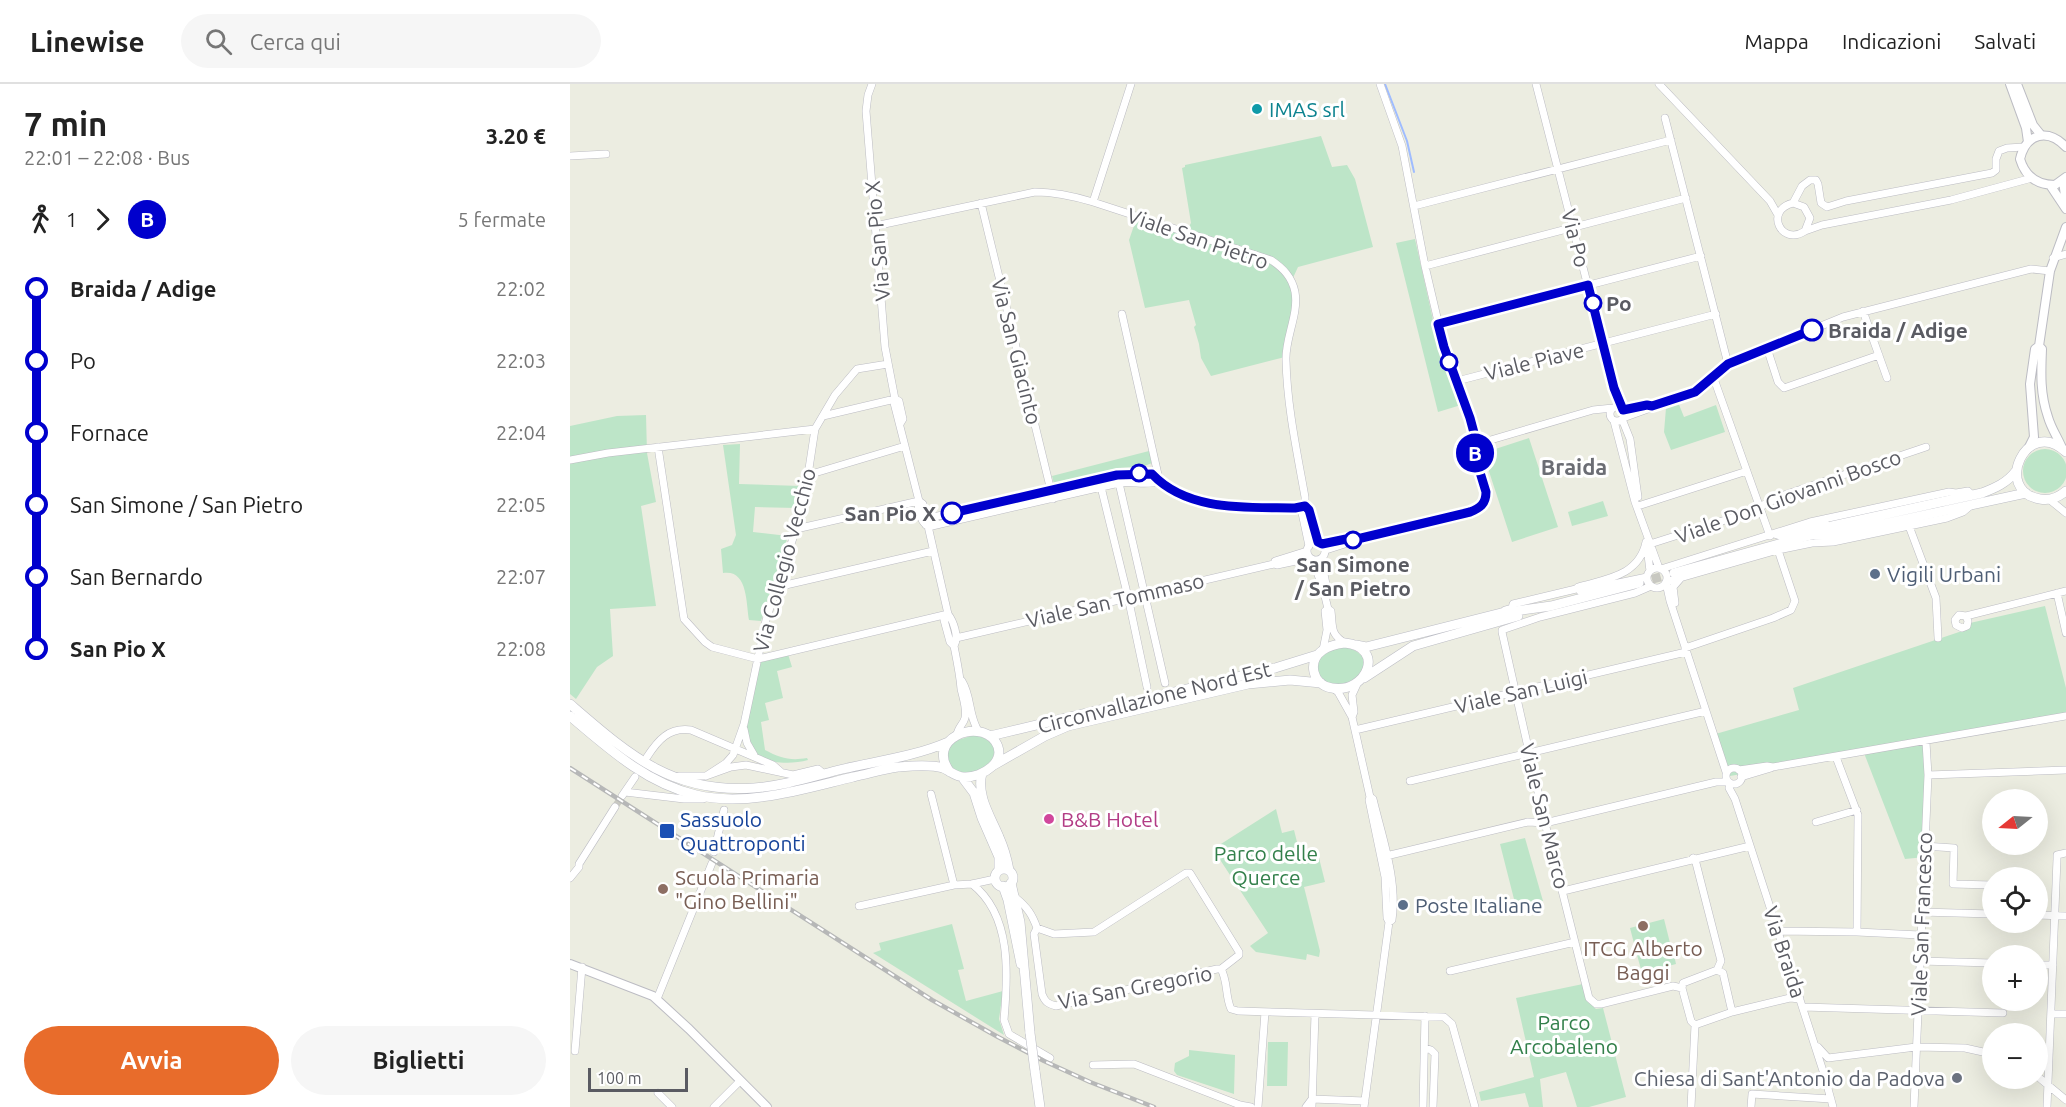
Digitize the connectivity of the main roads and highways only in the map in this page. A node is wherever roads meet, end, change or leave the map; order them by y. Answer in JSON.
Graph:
{"nodes":[{"id":1,"x":2064,"y":450,"type":"edge"},
{"id":2,"x":2016,"y":471,"type":"junction"},
{"id":3,"x":2066,"y":491,"type":"edge"},
{"id":4,"x":2026,"y":493,"type":"junction"},
{"id":5,"x":1971,"y":500,"type":"junction"},
{"id":6,"x":1811,"y":539,"type":"junction"},
{"id":7,"x":1677,"y":575,"type":"tunnel mouth"},
{"id":8,"x":1639,"y":583,"type":"tunnel mouth"},
{"id":9,"x":1502,"y":621,"type":"junction"},
{"id":10,"x":1356,"y":645,"type":"junction"},
{"id":11,"x":1320,"y":653,"type":"junction"},
{"id":12,"x":1361,"y":680,"type":"junction"},
{"id":13,"x":1321,"y":683,"type":"junction"},
{"id":14,"x":570,"y":704,"type":"edge"},
{"id":15,"x":570,"y":716,"type":"edge"},
{"id":16,"x":990,"y":736,"type":"junction"},
{"id":17,"x":948,"y":742,"type":"junction"},
{"id":18,"x":994,"y":765,"type":"junction"},
{"id":19,"x":950,"y":772,"type":"junction"},
{"id":20,"x":982,"y":773,"type":"junction"},
{"id":21,"x":962,"y":777,"type":"junction"},
{"id":22,"x":1001,"y":873,"type":"junction"},
{"id":23,"x":1007,"y":885,"type":"junction"},
{"id":24,"x":1023,"y":968,"type":"junction"},
{"id":25,"x":1040,"y":1107,"type":"edge"}],
"edges":[{"from":1,"to":2,"type":"main road"},
{"from":2,"to":4,"type":"main road"},
{"from":2,"to":5,"type":"main road"},
{"from":3,"to":4,"type":"main road"},
{"from":4,"to":5,"type":"main road"},
{"from":5,"to":6,"type":"main road"},
{"from":5,"to":6,"type":"main road"},
{"from":6,"to":7,"type":"main road"},
{"from":8,"to":9,"type":"main road"},
{"from":9,"to":10,"type":"main road"},
{"from":9,"to":12,"type":"main road"},
{"from":10,"to":11,"type":"main road"},
{"from":10,"to":12,"type":"main road"},
{"from":11,"to":13,"type":"main road"},
{"from":11,"to":16,"type":"main road","name":"Circonvallazione Nord Est"},
{"from":12,"to":13,"type":"main road"},
{"from":13,"to":18,"type":"main road","name":"Circonvallazione Nord Est"},
{"from":14,"to":17,"type":"main road"},
{"from":15,"to":19,"type":"main road"},
{"from":16,"to":17,"type":"main road"},
{"from":16,"to":18,"type":"main road"},
{"from":17,"to":19,"type":"main road"},
{"from":18,"to":20,"type":"main road","name":"Circonvallazione Nord Est"},
{"from":19,"to":21,"type":"main road"},
{"from":20,"to":21,"type":"main road","name":"Circonvallazione Nord Est"},
{"from":20,"to":22,"type":"main road"},
{"from":21,"to":22,"type":"main road"},
{"from":22,"to":23,"type":"main road"},
{"from":22,"to":23,"type":"main road"},
{"from":23,"to":24,"type":"main road"},
{"from":23,"to":24,"type":"main road"},
{"from":24,"to":25,"type":"main road","bridge":true}]}
